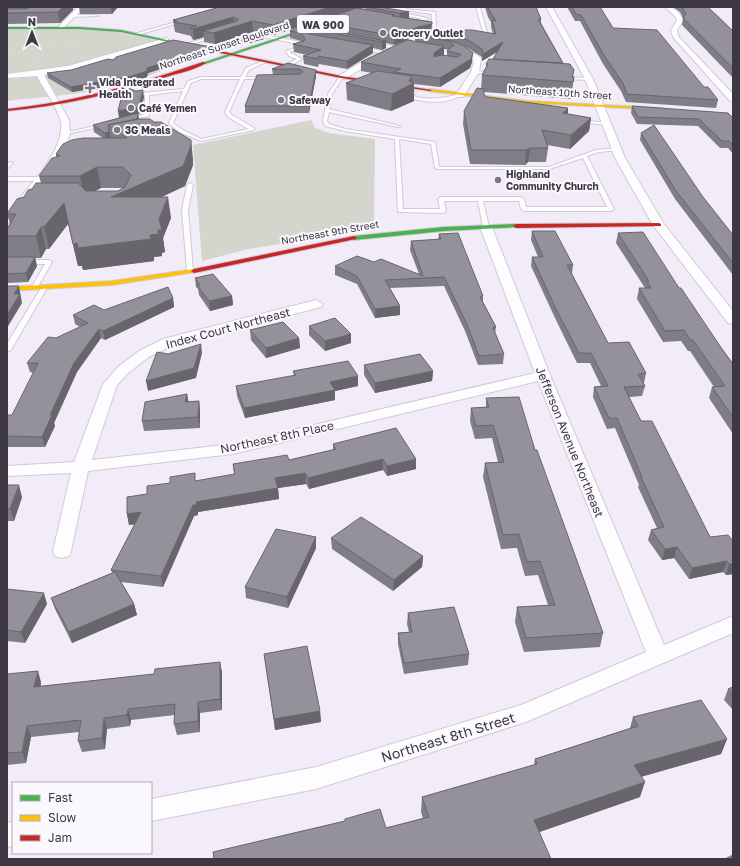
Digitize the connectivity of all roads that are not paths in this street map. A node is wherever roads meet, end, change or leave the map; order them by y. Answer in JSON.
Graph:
{"nodes":[{"id":1,"x":81,"y":7,"type":"edge"},
{"id":2,"x":386,"y":7,"type":"edge"},
{"id":3,"x":406,"y":7,"type":"edge"},
{"id":4,"x":478,"y":7,"type":"edge"},
{"id":5,"x":549,"y":7,"type":"edge"},
{"id":6,"x":668,"y":7,"type":"edge"},
{"id":7,"x":54,"y":8,"type":"edge"},
{"id":8,"x":401,"y":9,"type":"junction"},
{"id":9,"x":374,"y":10,"type":"edge"},
{"id":10,"x":72,"y":16,"type":"junction"},
{"id":11,"x":96,"y":16,"type":"dead end"},
{"id":12,"x":188,"y":20,"type":"edge"},
{"id":13,"x":426,"y":21,"type":"junction"},
{"id":14,"x":411,"y":22,"type":"edge"},
{"id":15,"x":435,"y":22,"type":"junction"},
{"id":16,"x":7,"y":28,"type":"edge"},
{"id":17,"x":60,"y":28,"type":"junction"},
{"id":18,"x":136,"y":34,"type":"junction"},
{"id":19,"x":221,"y":34,"type":"edge"},
{"id":20,"x":469,"y":35,"type":"edge"},
{"id":21,"x":245,"y":36,"type":"edge"},
{"id":22,"x":238,"y":39,"type":"edge"},
{"id":23,"x":278,"y":39,"type":"junction"},
{"id":24,"x":418,"y":39,"type":"junction"},
{"id":25,"x":166,"y":40,"type":"junction"},
{"id":26,"x":367,"y":42,"type":"edge"},
{"id":27,"x":187,"y":44,"type":"junction"},
{"id":28,"x":403,"y":46,"type":"junction"},
{"id":29,"x":356,"y":47,"type":"edge"},
{"id":30,"x":207,"y":49,"type":"junction"},
{"id":31,"x":386,"y":52,"type":"junction"},
{"id":32,"x":234,"y":54,"type":"junction"},
{"id":33,"x":100,"y":60,"type":"junction"},
{"id":34,"x":266,"y":61,"type":"junction"},
{"id":35,"x":111,"y":62,"type":"edge"},
{"id":36,"x":286,"y":66,"type":"junction"},
{"id":37,"x":475,"y":72,"type":"junction"},
{"id":38,"x":40,"y":74,"type":"junction"},
{"id":39,"x":498,"y":74,"type":"edge"},
{"id":40,"x":7,"y":76,"type":"edge"},
{"id":41,"x":342,"y":77,"type":"junction"},
{"id":42,"x":558,"y":77,"type":"edge"},
{"id":43,"x":243,"y":78,"type":"junction"},
{"id":44,"x":271,"y":78,"type":"edge"},
{"id":45,"x":589,"y":79,"type":"junction"},
{"id":46,"x":184,"y":90,"type":"junction"},
{"id":47,"x":147,"y":94,"type":"junction"},
{"id":48,"x":137,"y":95,"type":"edge"},
{"id":49,"x":460,"y":95,"type":"junction"},
{"id":50,"x":733,"y":99,"type":"edge"},
{"id":51,"x":56,"y":103,"type":"junction"},
{"id":52,"x":7,"y":104,"type":"edge"},
{"id":53,"x":600,"y":106,"type":"junction"},
{"id":54,"x":669,"y":109,"type":"edge"},
{"id":55,"x":7,"y":110,"type":"edge"},
{"id":56,"x":327,"y":110,"type":"junction"},
{"id":57,"x":147,"y":115,"type":"junction"},
{"id":58,"x":124,"y":120,"type":"edge"},
{"id":59,"x":577,"y":120,"type":"edge"},
{"id":60,"x":147,"y":122,"type":"edge"},
{"id":61,"x":109,"y":124,"type":"edge"},
{"id":62,"x":607,"y":124,"type":"junction"},
{"id":63,"x":398,"y":126,"type":"dead end"},
{"id":64,"x":66,"y":133,"type":"junction"},
{"id":65,"x":397,"y":138,"type":"junction"},
{"id":66,"x":617,"y":149,"type":"junction"},
{"id":67,"x":585,"y":157,"type":"junction"},
{"id":68,"x":11,"y":162,"type":"dead end"},
{"id":69,"x":7,"y":168,"type":"edge"},
{"id":70,"x":7,"y":179,"type":"edge"},
{"id":71,"x":39,"y":179,"type":"junction"},
{"id":72,"x":190,"y":185,"type":"dead end"},
{"id":73,"x":480,"y":199,"type":"junction"},
{"id":74,"x":7,"y":220,"type":"edge"},
{"id":75,"x":659,"y":225,"type":"junction"},
{"id":76,"x":486,"y":227,"type":"junction"},
{"id":77,"x":7,"y":262,"type":"edge"},
{"id":78,"x":190,"y":271,"type":"junction"},
{"id":79,"x":34,"y":288,"type":"junction"},
{"id":80,"x":44,"y":288,"type":"junction"},
{"id":81,"x":7,"y":289,"type":"edge"},
{"id":82,"x":316,"y":304,"type":"dead end"},
{"id":83,"x":733,"y":320,"type":"edge"},
{"id":84,"x":7,"y":350,"type":"edge"},
{"id":85,"x":543,"y":375,"type":"junction"},
{"id":86,"x":81,"y":467,"type":"junction"},
{"id":87,"x":7,"y":471,"type":"edge"},
{"id":88,"x":62,"y":551,"type":"dead end"},
{"id":89,"x":733,"y":624,"type":"edge"},
{"id":90,"x":658,"y":656,"type":"junction"},
{"id":91,"x":152,"y":810,"type":"edge"}],
"edges":[{"from":1,"to":7,"type":"lane"},
{"from":1,"to":10,"type":"street"},
{"from":2,"to":8,"type":"lane"},
{"from":3,"to":8,"type":"lane"},
{"from":4,"to":20,"type":"lane"},
{"from":5,"to":45,"type":"street"},
{"from":6,"to":50,"type":"street"},
{"from":8,"to":15,"type":"lane"},
{"from":9,"to":13,"type":"lane"},
{"from":9,"to":23,"type":"street","name":"Northeast Sunset Boulevard","number":"WA 900"},
{"from":10,"to":11,"type":"lane"},
{"from":10,"to":17,"type":"street"},
{"from":12,"to":18,"type":"lane"},
{"from":13,"to":14,"type":"lane"},
{"from":13,"to":15,"type":"lane"},
{"from":15,"to":24,"type":"lane"},
{"from":16,"to":17,"type":"street","name":"Northeast 10th Street"},
{"from":17,"to":18,"type":"street","name":"Northeast 10th Street"},
{"from":18,"to":25,"type":"street","name":"Northeast 10th Street"},
{"from":19,"to":27,"type":"lane"},
{"from":21,"to":23,"type":"lane"},
{"from":22,"to":30,"type":"lane"},
{"from":23,"to":32,"type":"street","name":"Northeast Sunset Boulevard","number":"WA 900"},
{"from":23,"to":36,"type":"lane"},
{"from":24,"to":28,"type":"street"},
{"from":24,"to":37,"type":"street"},
{"from":25,"to":27,"type":"street","name":"Northeast 10th Street"},
{"from":25,"to":33,"type":"street"},
{"from":26,"to":28,"type":"lane"},
{"from":27,"to":30,"type":"street","name":"Northeast 10th Street"},
{"from":28,"to":31,"type":"street"},
{"from":29,"to":31,"type":"lane"},
{"from":30,"to":32,"type":"street","name":"Northeast 10th Street"},
{"from":31,"to":41,"type":"street"},
{"from":32,"to":34,"type":"street","name":"Northeast 10th Street"},
{"from":32,"to":51,"type":"street","name":"Northeast Sunset Boulevard","number":"WA 900"},
{"from":33,"to":35,"type":"lane"},
{"from":33,"to":38,"type":"street"},
{"from":34,"to":36,"type":"street","name":"Northeast 10th Street"},
{"from":34,"to":43,"type":"lane"},
{"from":36,"to":41,"type":"street","name":"Northeast 10th Street"},
{"from":37,"to":39,"type":"lane"},
{"from":37,"to":49,"type":"street"},
{"from":38,"to":40,"type":"street"},
{"from":38,"to":51,"type":"street"},
{"from":41,"to":49,"type":"street","name":"Northeast 10th Street"},
{"from":41,"to":56,"type":"lane"},
{"from":42,"to":45,"type":"lane"},
{"from":43,"to":44,"type":"lane"},
{"from":43,"to":46,"type":"lane"},
{"from":43,"to":46,"type":"lane"},
{"from":45,"to":53,"type":"street"},
{"from":46,"to":47,"type":"lane"},
{"from":47,"to":48,"type":"lane"},
{"from":47,"to":57,"type":"lane"},
{"from":49,"to":53,"type":"street","name":"Northeast 10th Street"},
{"from":51,"to":52,"type":"street","name":"Northeast Sunset Boulevard","number":"WA 900"},
{"from":51,"to":55,"type":"street","name":"Northeast Sunset Boulevard","number":"WA 900"},
{"from":51,"to":64,"type":"street"},
{"from":53,"to":54,"type":"street","name":"Northeast 10th Street"},
{"from":53,"to":62,"type":"street"},
{"from":56,"to":63,"type":"lane"},
{"from":56,"to":65,"type":"lane"},
{"from":57,"to":58,"type":"lane"},
{"from":57,"to":60,"type":"lane"},
{"from":59,"to":62,"type":"lane"},
{"from":61,"to":64,"type":"lane"},
{"from":62,"to":66,"type":"street"},
{"from":64,"to":71,"type":"street"},
{"from":65,"to":67,"type":"lane"},
{"from":65,"to":73,"type":"lane"},
{"from":66,"to":67,"type":"lane"},
{"from":66,"to":75,"type":"street"},
{"from":67,"to":73,"type":"lane"},
{"from":68,"to":69,"type":"lane"},
{"from":70,"to":71,"type":"lane"},
{"from":71,"to":74,"type":"street"},
{"from":72,"to":78,"type":"lane"},
{"from":73,"to":76,"type":"lane"},
{"from":75,"to":76,"type":"street","name":"Northeast 9th Street"},
{"from":75,"to":83,"type":"street"},
{"from":76,"to":78,"type":"street","name":"Northeast 9th Street"},
{"from":76,"to":85,"type":"street","name":"Jefferson Avenue Northeast"},
{"from":77,"to":79,"type":"lane"},
{"from":78,"to":80,"type":"street","name":"Northeast 9th Street"},
{"from":79,"to":80,"type":"street","name":"Northeast 9th Street"},
{"from":79,"to":81,"type":"street","name":"Northeast 9th Street"},
{"from":80,"to":84,"type":"lane"},
{"from":82,"to":86,"type":"street","name":"Index Court Northeast"},
{"from":85,"to":86,"type":"street","name":"Northeast 8th Place"},
{"from":85,"to":90,"type":"street","name":"Jefferson Avenue Northeast"},
{"from":86,"to":87,"type":"street","name":"Northeast 8th Place"},
{"from":86,"to":88,"type":"street","name":"Index Court Northeast"},
{"from":89,"to":90,"type":"street","name":"Northeast 8th Street"},
{"from":90,"to":91,"type":"street","name":"Northeast 8th Street"}]}
